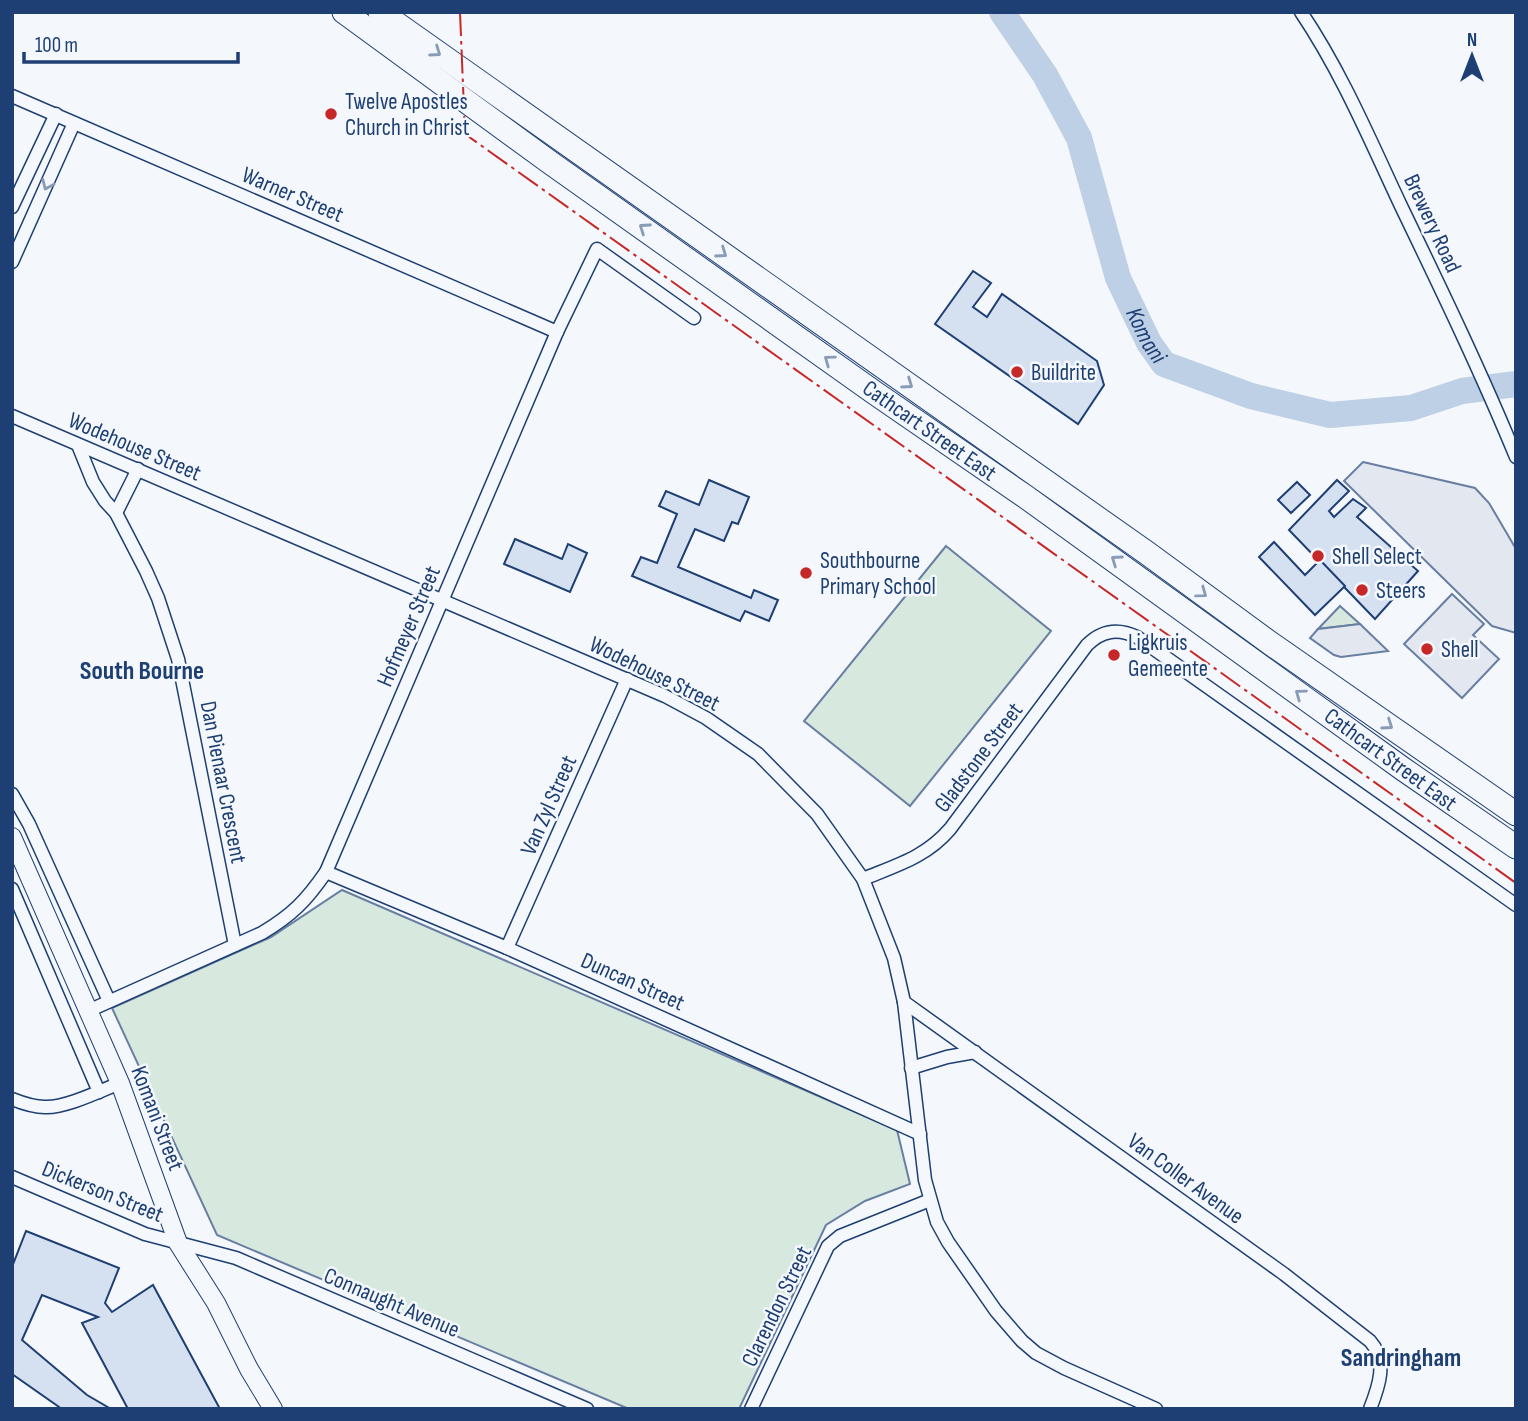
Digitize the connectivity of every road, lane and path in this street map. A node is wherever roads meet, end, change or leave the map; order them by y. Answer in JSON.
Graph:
{"nodes":[{"id":1,"x":344,"y":12,"type":"edge"},
{"id":2,"x":380,"y":12,"type":"edge"},
{"id":3,"x":1301,"y":12,"type":"edge"},
{"id":4,"x":12,"y":96,"type":"edge"},
{"id":5,"x":56,"y":114,"type":"junction"},
{"id":6,"x":74,"y":123,"type":"junction"},
{"id":7,"x":12,"y":207,"type":"edge"},
{"id":8,"x":16,"y":245,"type":"edge"},
{"id":9,"x":12,"y":262,"type":"edge"},
{"id":10,"x":694,"y":318,"type":"dead end"},
{"id":11,"x":556,"y":332,"type":"junction"},
{"id":12,"x":12,"y":416,"type":"edge"},
{"id":13,"x":78,"y":445,"type":"junction"},
{"id":14,"x":1516,"y":457,"type":"edge"},
{"id":15,"x":138,"y":469,"type":"junction"},
{"id":16,"x":116,"y":513,"type":"junction"},
{"id":17,"x":442,"y":600,"type":"junction"},
{"id":18,"x":627,"y":679,"type":"junction"},
{"id":19,"x":12,"y":794,"type":"edge"},
{"id":20,"x":1516,"y":814,"type":"edge"},
{"id":21,"x":12,"y":837,"type":"edge"},
{"id":22,"x":1516,"y":847,"type":"edge"},
{"id":23,"x":326,"y":872,"type":"junction"},
{"id":24,"x":863,"y":879,"type":"junction"},
{"id":25,"x":12,"y":889,"type":"edge"},
{"id":26,"x":1516,"y":905,"type":"edge"},
{"id":27,"x":235,"y":945,"type":"junction"},
{"id":28,"x":507,"y":948,"type":"junction"},
{"id":29,"x":109,"y":1001,"type":"junction"},
{"id":30,"x":904,"y":1002,"type":"junction"},
{"id":31,"x":88,"y":1011,"type":"junction"},
{"id":32,"x":975,"y":1052,"type":"junction"},
{"id":33,"x":911,"y":1068,"type":"junction"},
{"id":34,"x":120,"y":1083,"type":"junction"},
{"id":35,"x":99,"y":1091,"type":"junction"},
{"id":36,"x":12,"y":1099,"type":"edge"},
{"id":37,"x":920,"y":1134,"type":"junction"},
{"id":38,"x":12,"y":1177,"type":"edge"},
{"id":39,"x":929,"y":1200,"type":"junction"},
{"id":40,"x":178,"y":1244,"type":"junction"},
{"id":41,"x":273,"y":1409,"type":"edge"},
{"id":42,"x":587,"y":1409,"type":"edge"},
{"id":43,"x":751,"y":1409,"type":"edge"},
{"id":44,"x":1156,"y":1409,"type":"edge"},
{"id":45,"x":1370,"y":1409,"type":"edge"}],
"edges":[{"from":22,"to":1,"type":"highway","name":"Cathcart Street East","one_way":true},
{"from":2,"to":20,"type":"highway","name":"Cathcart Street East","one_way":true},
{"from":3,"to":14,"type":"street","name":"Brewery Road"},
{"from":4,"to":5,"type":"street","name":"Warner Street"},
{"from":5,"to":6,"type":"street","name":"Warner Street"},
{"from":5,"to":7,"type":"street"},
{"from":6,"to":8,"type":"street","one_way":true},
{"from":6,"to":11,"type":"street","name":"Warner Street"},
{"from":8,"to":9,"type":"street"},
{"from":10,"to":11,"type":"street","name":"Hofmeyer Street"},
{"from":11,"to":17,"type":"street","name":"Hofmeyer Street"},
{"from":12,"to":13,"type":"street","name":"Wodehouse Street"},
{"from":13,"to":15,"type":"street","name":"Wodehouse Street"},
{"from":13,"to":16,"type":"street","name":"Dan Pienaar Crescent"},
{"from":15,"to":16,"type":"street"},
{"from":15,"to":17,"type":"street","name":"Wodehouse Street"},
{"from":16,"to":27,"type":"street","name":"Dan Pienaar Crescent"},
{"from":17,"to":18,"type":"street","name":"Wodehouse Street"},
{"from":17,"to":23,"type":"street","name":"Hofmeyer Street"},
{"from":18,"to":24,"type":"street","name":"Wodehouse Street"},
{"from":18,"to":28,"type":"street","name":"Van Zyl Street"},
{"from":19,"to":29,"type":"street"},
{"from":21,"to":31,"type":"street","name":"Komani Street"},
{"from":23,"to":27,"type":"street","name":"Hofmeyer Street"},
{"from":23,"to":28,"type":"street","name":"Duncan Street"},
{"from":24,"to":26,"type":"street","name":"Gladstone Street"},
{"from":24,"to":30,"type":"street","name":"Wodehouse Street"},
{"from":25,"to":35,"type":"street","name":"Komani Street"},
{"from":27,"to":29,"type":"street","name":"Hofmeyer Street"},
{"from":28,"to":37,"type":"street","name":"Duncan Street"},
{"from":29,"to":31,"type":"street","name":"Hofmeyer Street"},
{"from":30,"to":32,"type":"street","name":"Van Coller Avenue"},
{"from":30,"to":33,"type":"street","name":"Wodehouse Street"},
{"from":31,"to":34,"type":"street","name":"Komani Street"},
{"from":32,"to":33,"type":"street"},
{"from":32,"to":45,"type":"street","name":"Van Coller Avenue"},
{"from":33,"to":37,"type":"street","name":"Wodehouse Street"},
{"from":34,"to":35,"type":"street"},
{"from":34,"to":40,"type":"street","name":"Komani Street"},
{"from":35,"to":36,"type":"street"},
{"from":37,"to":39,"type":"street","name":"Wodehouse Street"},
{"from":38,"to":40,"type":"street","name":"Dickerson Street"},
{"from":39,"to":43,"type":"street","name":"Clarendon Street"},
{"from":39,"to":44,"type":"street","name":"Wodehouse Street"},
{"from":40,"to":41,"type":"street","name":"Komani Street"},
{"from":40,"to":42,"type":"street","name":"Connaught Avenue"}]}
